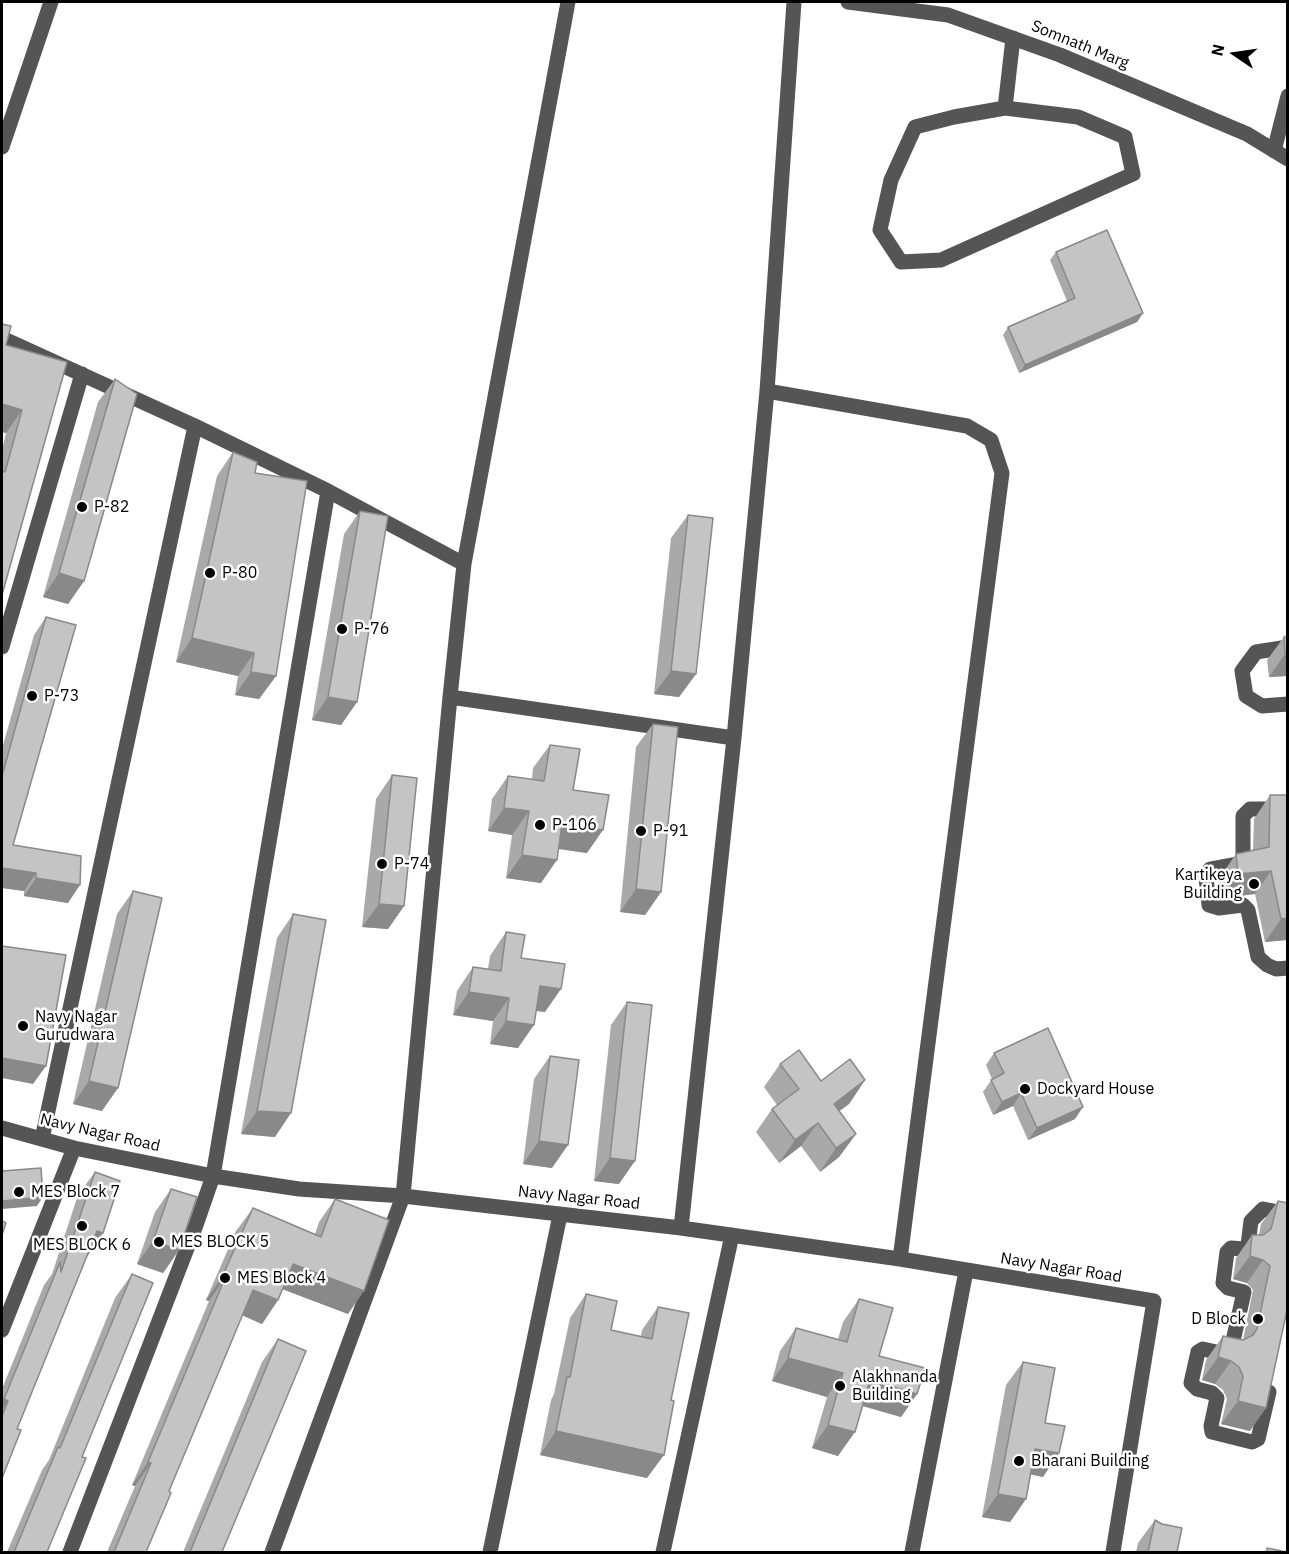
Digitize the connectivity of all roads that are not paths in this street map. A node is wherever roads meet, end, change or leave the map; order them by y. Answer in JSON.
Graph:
{"nodes":[{"id":1,"x":51,"y":2,"type":"edge"},
{"id":2,"x":568,"y":2,"type":"edge"},
{"id":3,"x":794,"y":2,"type":"edge"},
{"id":4,"x":848,"y":2,"type":"edge"},
{"id":5,"x":1013,"y":38,"type":"junction"},
{"id":6,"x":1287,"y":96,"type":"edge"},
{"id":7,"x":1005,"y":108,"type":"junction"},
{"id":8,"x":2,"y":147,"type":"edge"},
{"id":9,"x":1281,"y":155,"type":"edge"},
{"id":10,"x":2,"y":338,"type":"edge"},
{"id":11,"x":82,"y":374,"type":"junction"},
{"id":12,"x":767,"y":392,"type":"junction"},
{"id":13,"x":195,"y":426,"type":"junction"},
{"id":14,"x":328,"y":491,"type":"junction"},
{"id":15,"x":464,"y":564,"type":"junction"},
{"id":16,"x":2,"y":647,"type":"edge"},
{"id":17,"x":1287,"y":647,"type":"edge"},
{"id":18,"x":450,"y":697,"type":"junction"},
{"id":19,"x":1287,"y":704,"type":"edge"},
{"id":20,"x":734,"y":738,"type":"junction"},
{"id":21,"x":1287,"y":809,"type":"edge"},
{"id":22,"x":1287,"y":968,"type":"edge"},
{"id":23,"x":2,"y":1128,"type":"edge"},
{"id":24,"x":42,"y":1139,"type":"junction"},
{"id":25,"x":74,"y":1148,"type":"junction"},
{"id":26,"x":213,"y":1176,"type":"junction"},
{"id":27,"x":402,"y":1196,"type":"junction"},
{"id":28,"x":1287,"y":1214,"type":"edge"},
{"id":29,"x":560,"y":1215,"type":"junction"},
{"id":30,"x":681,"y":1228,"type":"junction"},
{"id":31,"x":732,"y":1235,"type":"junction"},
{"id":32,"x":900,"y":1259,"type":"junction"},
{"id":33,"x":966,"y":1271,"type":"junction"},
{"id":34,"x":2,"y":1330,"type":"edge"},
{"id":35,"x":1272,"y":1380,"type":"edge"},
{"id":36,"x":70,"y":1552,"type":"edge"},
{"id":37,"x":272,"y":1552,"type":"edge"},
{"id":38,"x":490,"y":1552,"type":"edge"},
{"id":39,"x":663,"y":1552,"type":"edge"},
{"id":40,"x":912,"y":1552,"type":"edge"},
{"id":41,"x":1113,"y":1552,"type":"edge"}],
"edges":[{"from":1,"to":8,"type":"street"},
{"from":2,"to":15,"type":"street"},
{"from":3,"to":12,"type":"street"},
{"from":4,"to":5,"type":"street","name":"Somnath Marg"},
{"from":5,"to":7,"type":"street"},
{"from":5,"to":9,"type":"street","name":"Somnath Marg"},
{"from":6,"to":9,"type":"street"},
{"from":7,"to":7,"type":"street"},
{"from":10,"to":11,"type":"street"},
{"from":11,"to":13,"type":"street"},
{"from":11,"to":16,"type":"street"},
{"from":12,"to":20,"type":"street"},
{"from":12,"to":32,"type":"street"},
{"from":13,"to":14,"type":"street"},
{"from":13,"to":24,"type":"street"},
{"from":14,"to":15,"type":"street"},
{"from":14,"to":26,"type":"street"},
{"from":15,"to":18,"type":"street"},
{"from":17,"to":19,"type":"street"},
{"from":18,"to":20,"type":"street"},
{"from":18,"to":27,"type":"street"},
{"from":20,"to":30,"type":"street"},
{"from":21,"to":22,"type":"street"},
{"from":23,"to":24,"type":"street","name":"Navy Nagar Road"},
{"from":24,"to":25,"type":"street","name":"Navy Nagar Road"},
{"from":25,"to":26,"type":"street","name":"Navy Nagar Road"},
{"from":25,"to":34,"type":"street"},
{"from":26,"to":27,"type":"street","name":"Navy Nagar Road"},
{"from":26,"to":36,"type":"street"},
{"from":27,"to":29,"type":"street","name":"Navy Nagar Road"},
{"from":27,"to":37,"type":"street"},
{"from":28,"to":35,"type":"street"},
{"from":29,"to":30,"type":"street","name":"Navy Nagar Road"},
{"from":29,"to":38,"type":"street"},
{"from":30,"to":31,"type":"street","name":"Navy Nagar Road"},
{"from":31,"to":32,"type":"street","name":"Navy Nagar Road"},
{"from":31,"to":39,"type":"street"},
{"from":32,"to":33,"type":"street","name":"Navy Nagar Road"},
{"from":33,"to":40,"type":"street"},
{"from":33,"to":41,"type":"street","name":"Navy Nagar Road"}]}
